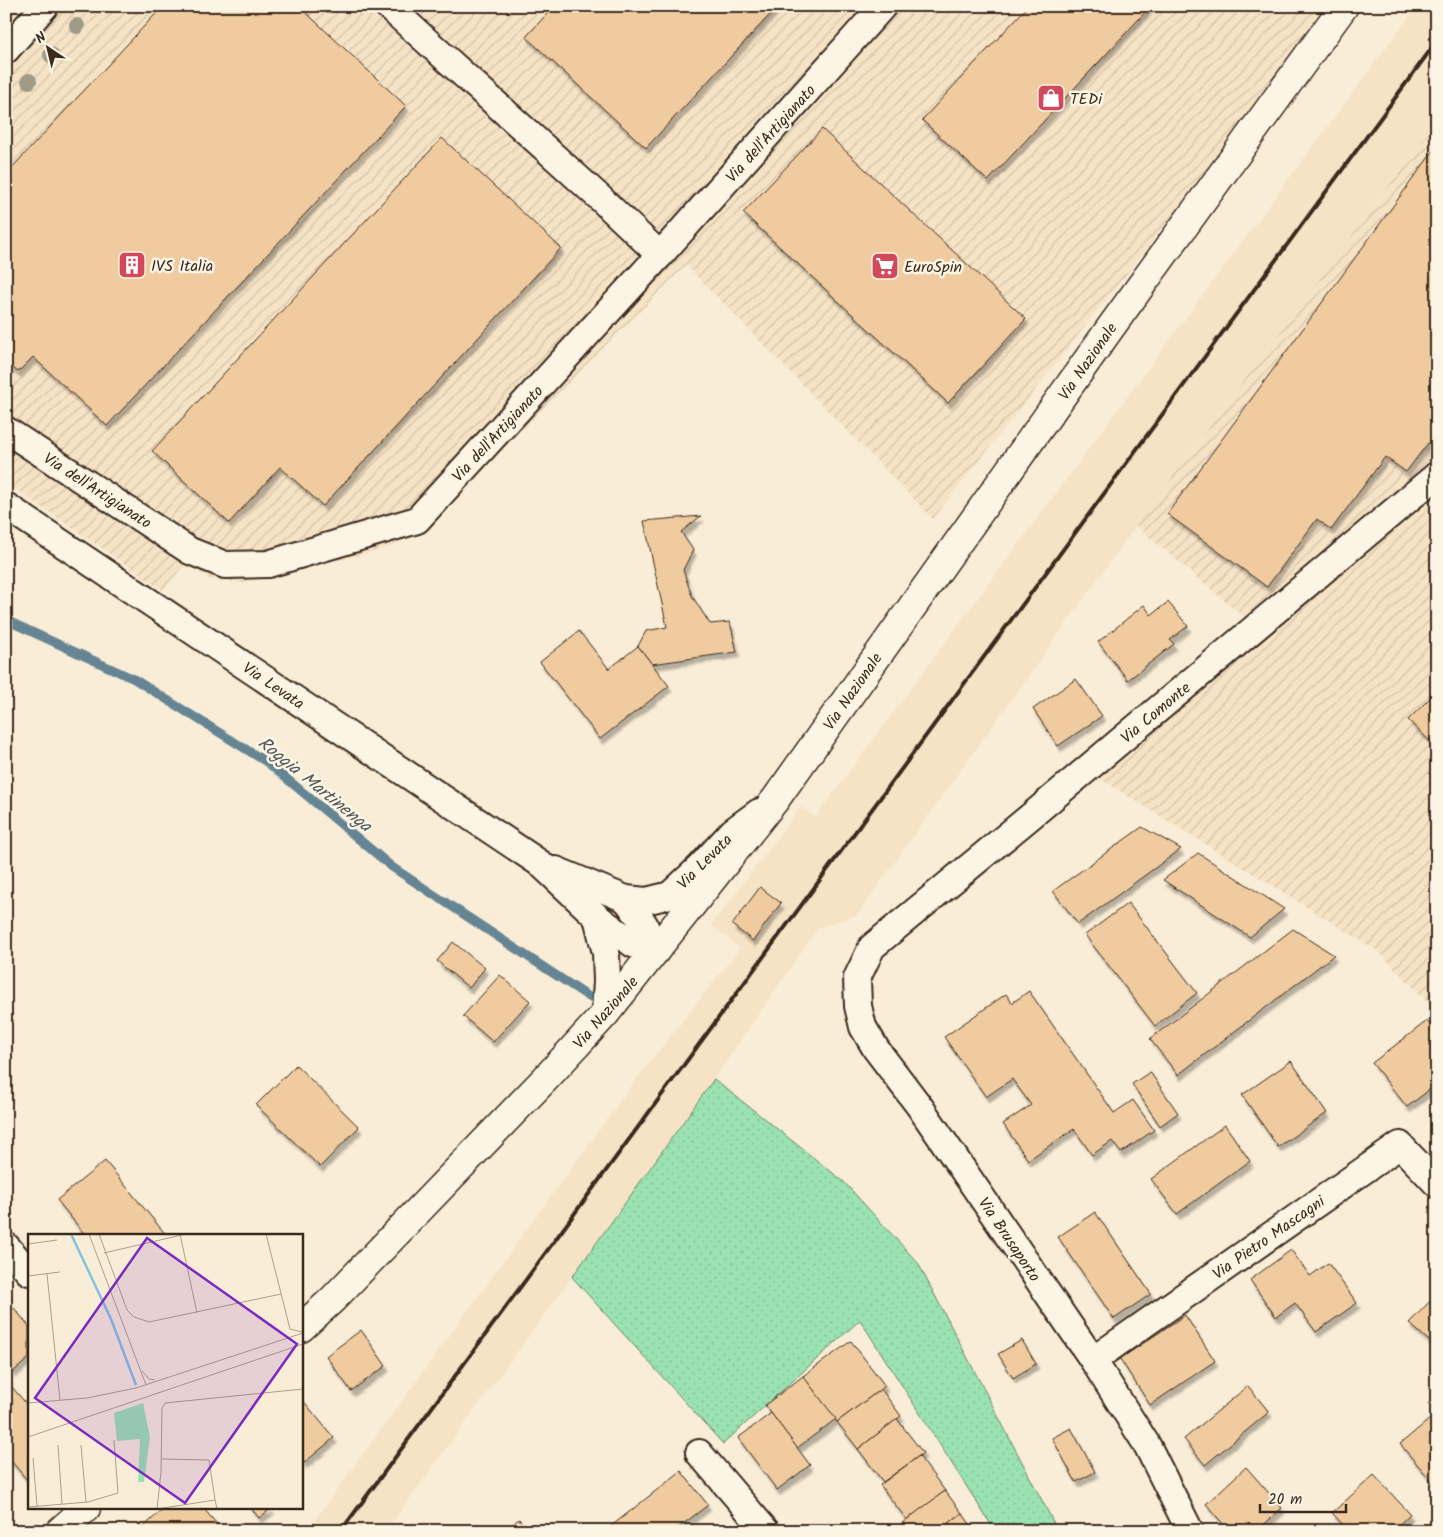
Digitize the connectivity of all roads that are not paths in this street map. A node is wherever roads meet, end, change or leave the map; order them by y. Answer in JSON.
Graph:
{"nodes":[{"id":1,"x":45,"y":6,"type":"edge"},
{"id":2,"x":388,"y":6,"type":"edge"},
{"id":3,"x":883,"y":6,"type":"edge"},
{"id":4,"x":1344,"y":6,"type":"edge"},
{"id":5,"x":6,"y":50,"type":"edge"},
{"id":6,"x":660,"y":256,"type":"junction"},
{"id":7,"x":6,"y":430,"type":"edge"},
{"id":8,"x":1437,"y":475,"type":"edge"},
{"id":9,"x":6,"y":506,"type":"edge"},
{"id":10,"x":775,"y":800,"type":"junction"},
{"id":11,"x":541,"y":864,"type":"junction"},
{"id":12,"x":626,"y":899,"type":"junction"},
{"id":13,"x":597,"y":917,"type":"junction"},
{"id":14,"x":872,"y":947,"type":"joint"},
{"id":15,"x":655,"y":952,"type":"junction"},
{"id":16,"x":604,"y":1014,"type":"junction"},
{"id":17,"x":1437,"y":1184,"type":"edge"},
{"id":18,"x":6,"y":1246,"type":"edge"},
{"id":19,"x":28,"y":1271,"type":"edge"},
{"id":20,"x":302,"y":1327,"type":"edge"},
{"id":21,"x":1093,"y":1360,"type":"junction"},
{"id":22,"x":699,"y":1453,"type":"dead end"},
{"id":23,"x":84,"y":1510,"type":"edge"},
{"id":24,"x":60,"y":1531,"type":"edge"},
{"id":25,"x":766,"y":1531,"type":"edge"},
{"id":26,"x":1190,"y":1531,"type":"edge"}],
"edges":[{"from":1,"to":5,"type":"street"},
{"from":2,"to":6,"type":"street"},
{"from":3,"to":6,"type":"street","name":"Via dell'Artigianato"},
{"from":4,"to":10,"type":"main road","name":"Via Nazionale"},
{"from":6,"to":7,"type":"street","name":"Via dell'Artigianato"},
{"from":8,"to":14,"type":"street","name":"Via Comonte"},
{"from":9,"to":11,"type":"street","name":"Via Levata"},
{"from":10,"to":12,"type":"street","name":"Via Levata"},
{"from":10,"to":15,"type":"main road","name":"Via Nazionale"},
{"from":11,"to":12,"type":"street","name":"Via Levata"},
{"from":11,"to":13,"type":"street","name":"Via Levata"},
{"from":12,"to":15,"type":"street"},
{"from":13,"to":15,"type":"street","name":"Via Levata"},
{"from":13,"to":16,"type":"street"},
{"from":14,"to":21,"type":"street","name":"Via Brusaporto"},
{"from":15,"to":16,"type":"main road","name":"Via Nazionale"},
{"from":16,"to":20,"type":"main road","name":"Via Nazionale"},
{"from":17,"to":21,"type":"street","name":"Via Pietro Mascagni"},
{"from":18,"to":19,"type":"street"},
{"from":21,"to":26,"type":"street","name":"Via Brusaporto"},
{"from":22,"to":25,"type":"street"},
{"from":23,"to":24,"type":"main road"}]}
